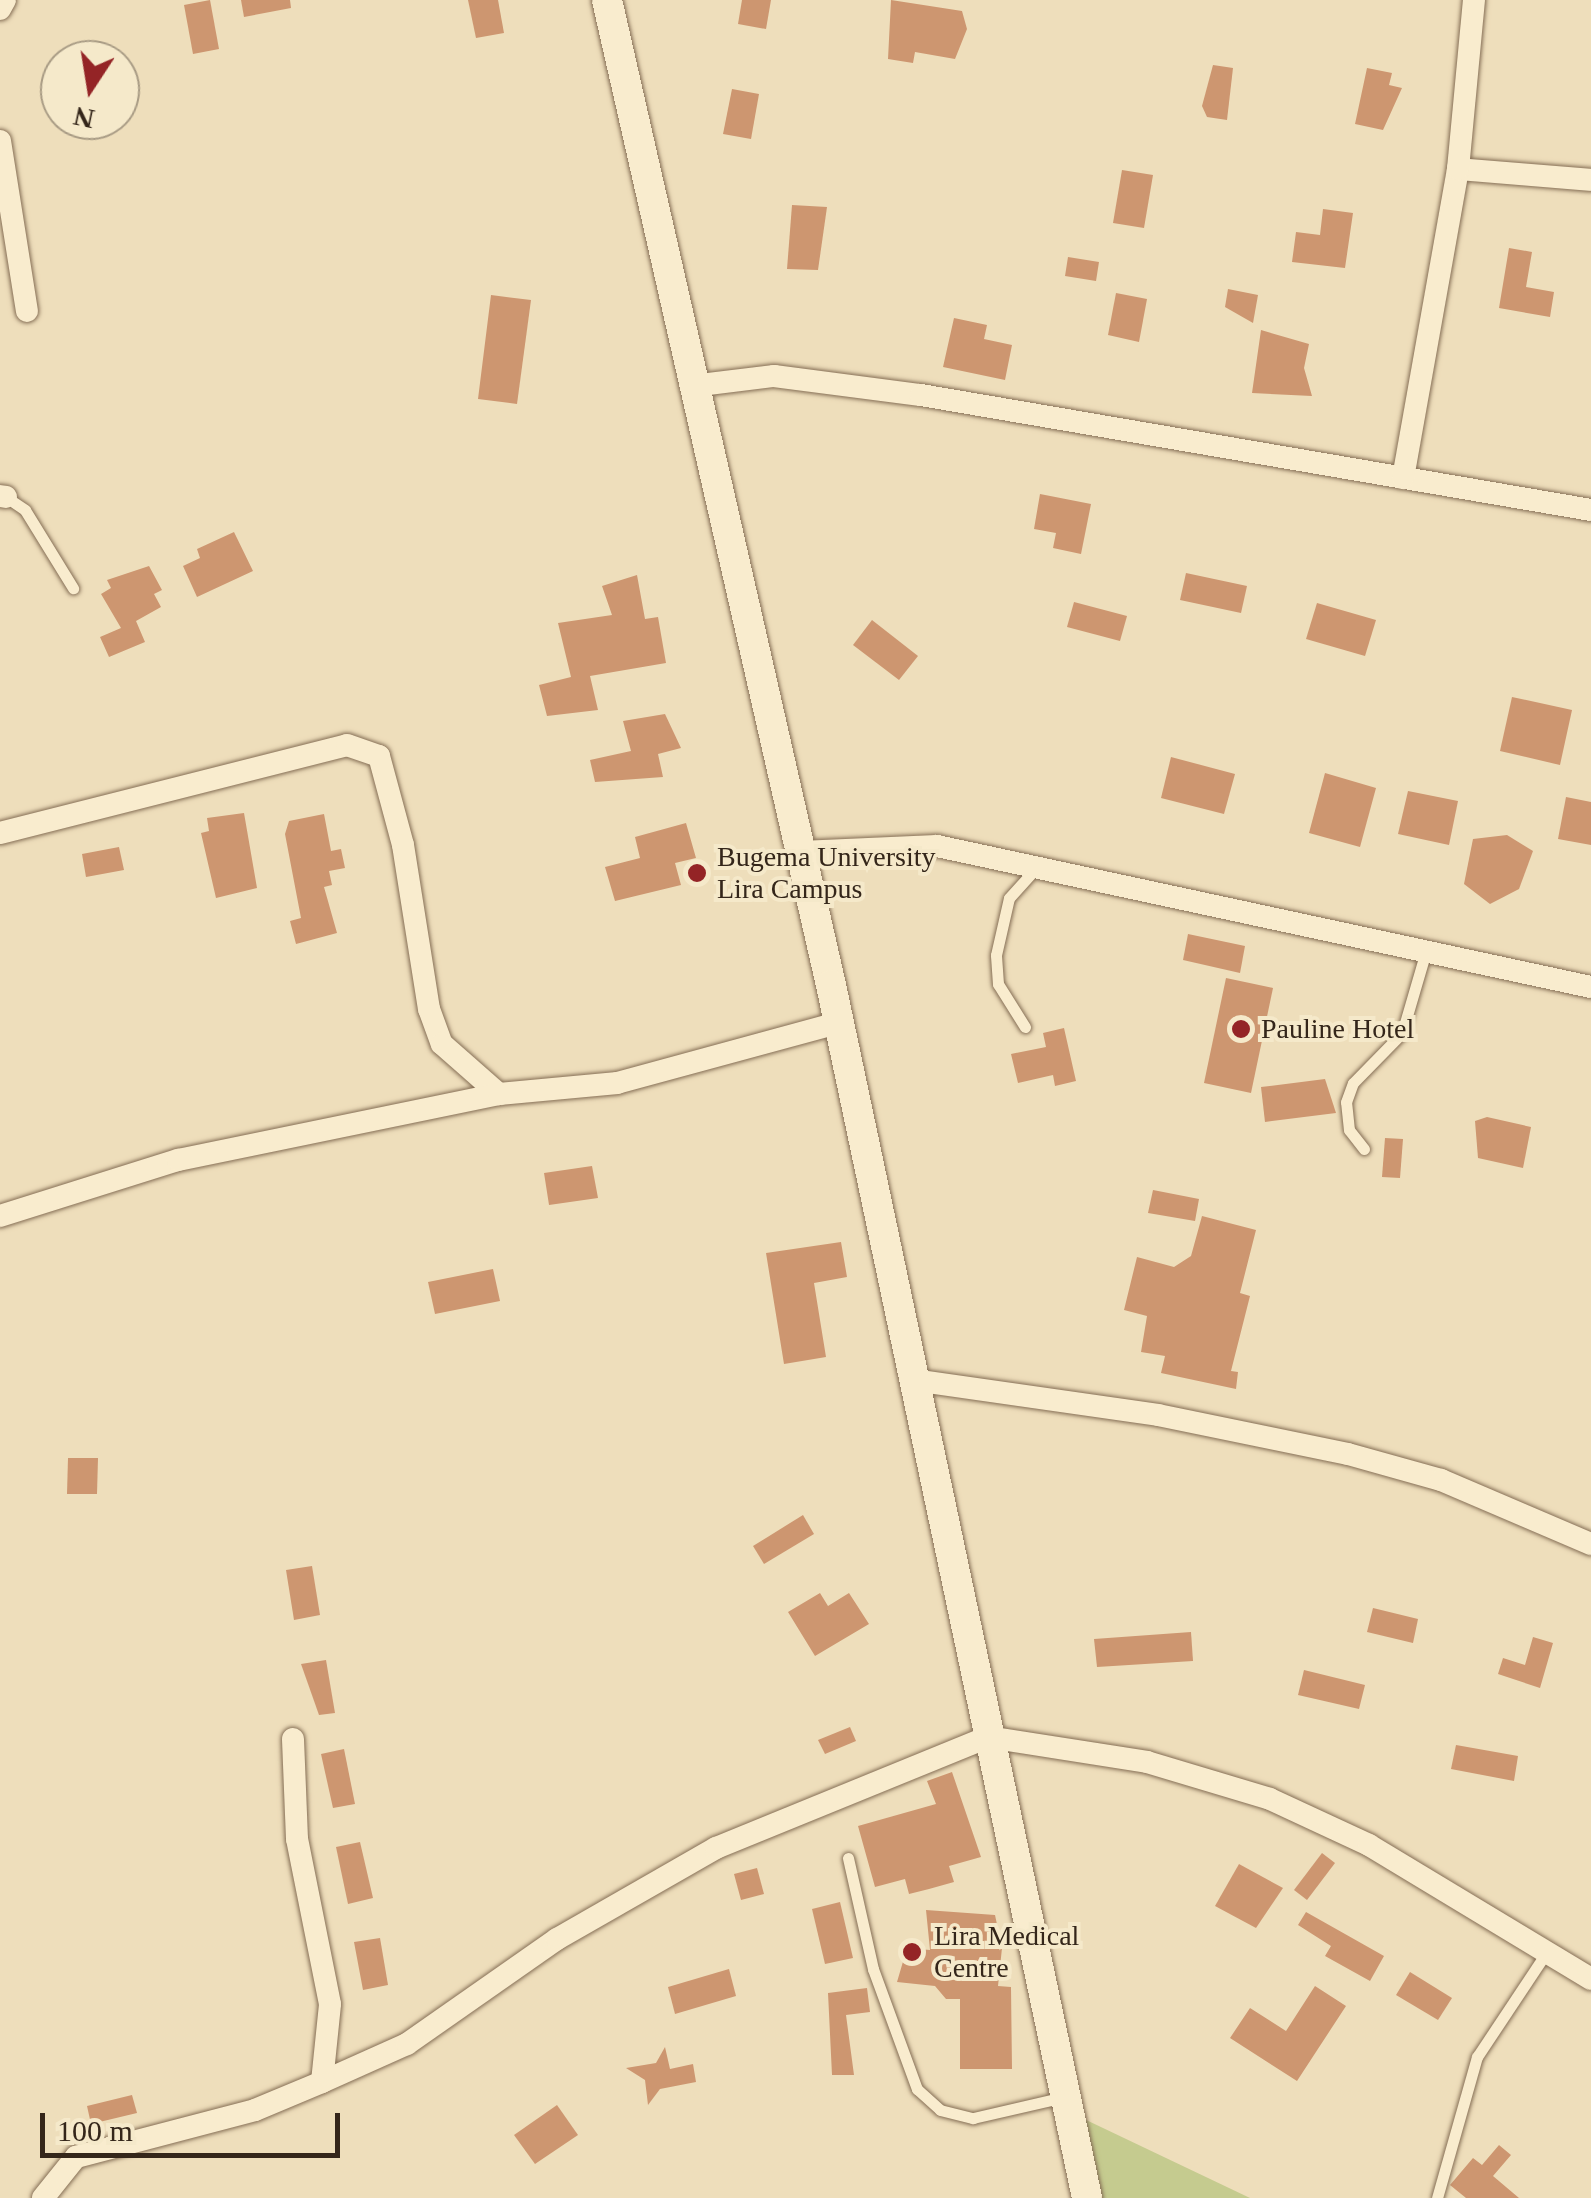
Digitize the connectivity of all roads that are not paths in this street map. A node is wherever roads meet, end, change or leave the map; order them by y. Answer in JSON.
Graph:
{"nodes":[{"id":1,"x":4,"y":0,"type":"edge"},
{"id":2,"x":607,"y":0,"type":"edge"},
{"id":3,"x":1474,"y":0,"type":"edge"},
{"id":4,"x":0,"y":10,"type":"edge"},
{"id":5,"x":0,"y":141,"type":"edge"},
{"id":6,"x":1458,"y":169,"type":"junction"},
{"id":7,"x":1591,"y":180,"type":"edge"},
{"id":8,"x":27,"y":311,"type":"dead end"},
{"id":9,"x":692,"y":386,"type":"junction"},
{"id":10,"x":1403,"y":478,"type":"junction"},
{"id":11,"x":3,"y":496,"type":"edge"},
{"id":12,"x":1591,"y":510,"type":"edge"},
{"id":13,"x":73,"y":588,"type":"dead end"},
{"id":14,"x":0,"y":834,"type":"edge"},
{"id":15,"x":800,"y":852,"type":"junction"},
{"id":16,"x":1040,"y":864,"type":"junction"},
{"id":17,"x":1426,"y":952,"type":"junction"},
{"id":18,"x":1591,"y":988,"type":"edge"},
{"id":19,"x":838,"y":1023,"type":"junction"},
{"id":20,"x":1025,"y":1027,"type":"dead end"},
{"id":21,"x":499,"y":1094,"type":"junction"},
{"id":22,"x":1364,"y":1149,"type":"dead end"},
{"id":23,"x":0,"y":1216,"type":"edge"},
{"id":24,"x":913,"y":1380,"type":"junction"},
{"id":25,"x":1591,"y":1544,"type":"edge"},
{"id":26,"x":988,"y":1737,"type":"junction"},
{"id":27,"x":293,"y":1739,"type":"dead end"},
{"id":28,"x":848,"y":1858,"type":"dead end"},
{"id":29,"x":1548,"y":1950,"type":"junction"},
{"id":30,"x":1591,"y":1978,"type":"edge"},
{"id":31,"x":322,"y":2082,"type":"junction"},
{"id":32,"x":1064,"y":2096,"type":"junction"},
{"id":33,"x":43,"y":2198,"type":"edge"},
{"id":34,"x":1087,"y":2198,"type":"edge"},
{"id":35,"x":1437,"y":2198,"type":"edge"}],
"edges":[{"from":1,"to":4,"type":"street"},
{"from":2,"to":9,"type":"street"},
{"from":3,"to":6,"type":"street"},
{"from":5,"to":8,"type":"street"},
{"from":6,"to":7,"type":"street"},
{"from":6,"to":10,"type":"street"},
{"from":9,"to":10,"type":"street"},
{"from":9,"to":15,"type":"street"},
{"from":10,"to":12,"type":"street"},
{"from":11,"to":13,"type":"lane"},
{"from":14,"to":21,"type":"street"},
{"from":15,"to":16,"type":"street"},
{"from":15,"to":19,"type":"street"},
{"from":16,"to":17,"type":"street"},
{"from":16,"to":20,"type":"lane"},
{"from":17,"to":18,"type":"street"},
{"from":17,"to":22,"type":"lane"},
{"from":19,"to":21,"type":"street"},
{"from":19,"to":24,"type":"street"},
{"from":21,"to":23,"type":"street"},
{"from":24,"to":25,"type":"street"},
{"from":24,"to":26,"type":"street"},
{"from":26,"to":29,"type":"street"},
{"from":26,"to":31,"type":"street"},
{"from":26,"to":32,"type":"street"},
{"from":27,"to":31,"type":"street"},
{"from":28,"to":32,"type":"lane"},
{"from":29,"to":30,"type":"street"},
{"from":29,"to":35,"type":"lane"},
{"from":31,"to":33,"type":"street"},
{"from":32,"to":34,"type":"street"}]}
